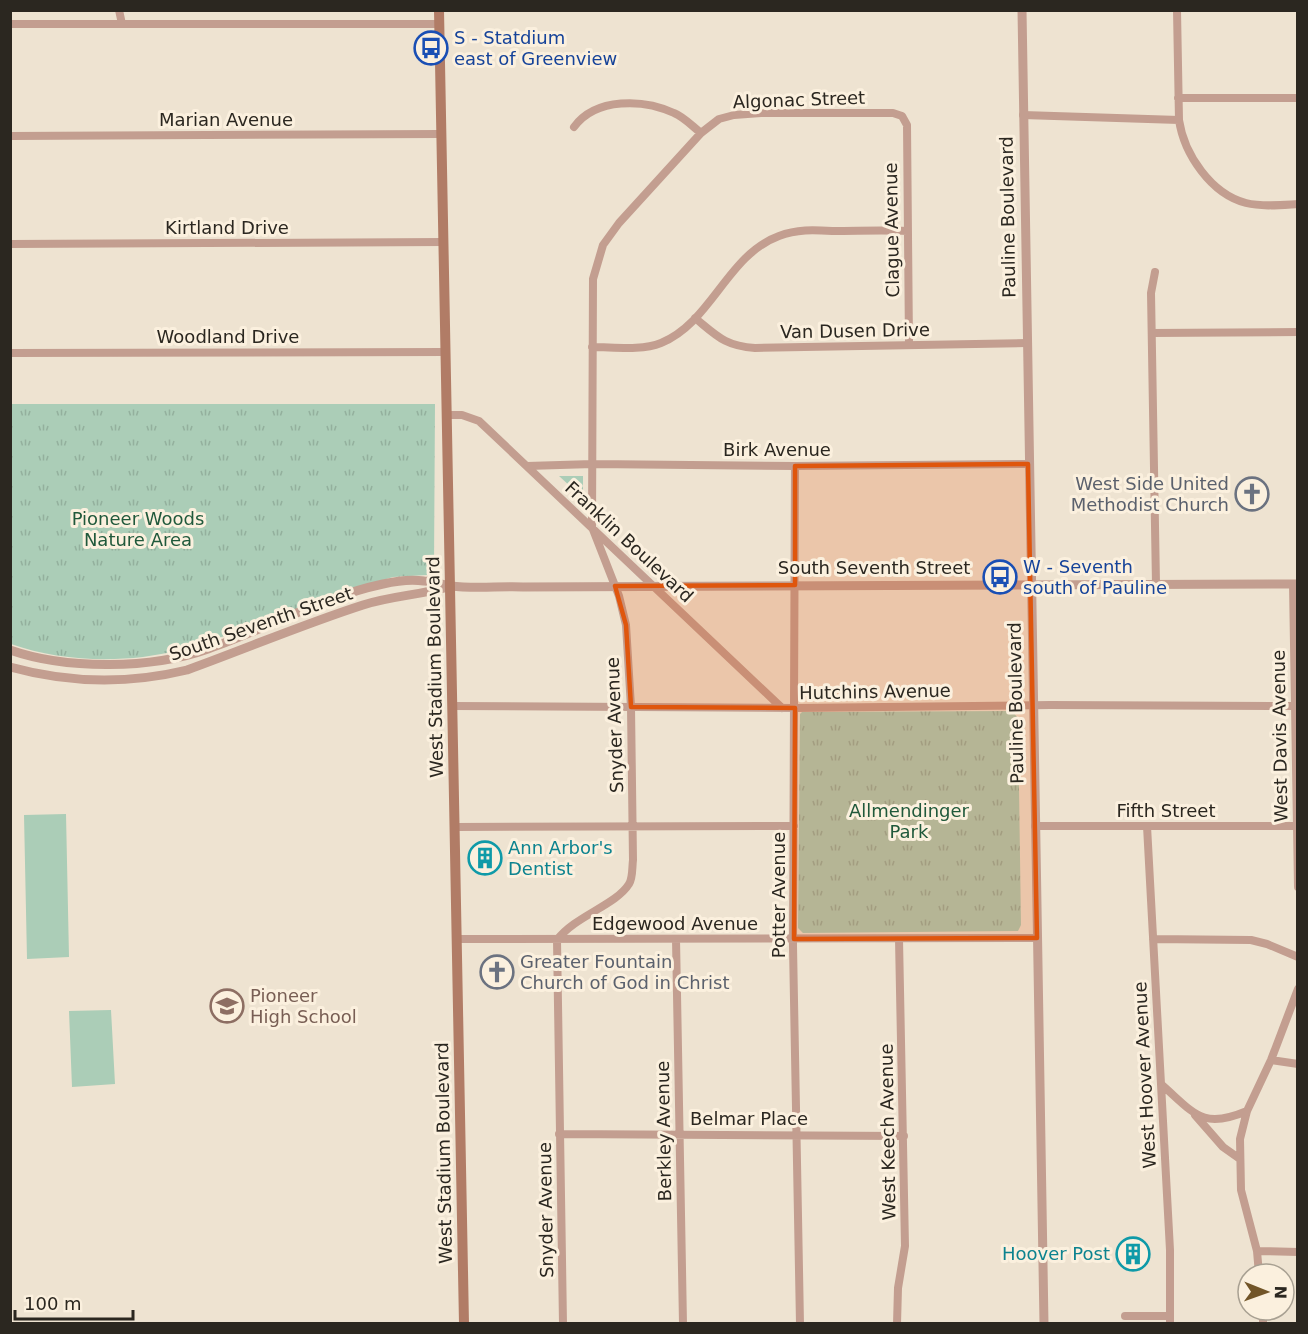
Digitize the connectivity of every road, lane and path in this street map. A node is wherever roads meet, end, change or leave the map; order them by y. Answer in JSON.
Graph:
{"nodes":[{"id":1,"x":119,"y":10,"type":"edge"},
{"id":2,"x":439,"y":10,"type":"edge"},
{"id":3,"x":1022,"y":10,"type":"edge"},
{"id":4,"x":1177,"y":10,"type":"edge"},
{"id":5,"x":10,"y":24,"type":"edge"},
{"id":6,"x":122,"y":24,"type":"junction"},
{"id":7,"x":439,"y":24,"type":"junction"},
{"id":8,"x":1178,"y":98,"type":"junction"},
{"id":9,"x":1298,"y":98,"type":"edge"},
{"id":10,"x":1023,"y":115,"type":"junction"},
{"id":11,"x":902,"y":116,"type":"joint"},
{"id":12,"x":1179,"y":120,"type":"junction"},
{"id":13,"x":574,"y":127,"type":"dead end"},
{"id":14,"x":701,"y":133,"type":"junction"},
{"id":15,"x":441,"y":134,"type":"junction"},
{"id":16,"x":10,"y":136,"type":"edge"},
{"id":17,"x":1298,"y":204,"type":"edge"},
{"id":18,"x":907,"y":231,"type":"junction"},
{"id":19,"x":444,"y":242,"type":"junction"},
{"id":20,"x":10,"y":244,"type":"edge"},
{"id":21,"x":1155,"y":272,"type":"dead end"},
{"id":22,"x":695,"y":318,"type":"junction"},
{"id":23,"x":1298,"y":332,"type":"edge"},
{"id":24,"x":1152,"y":333,"type":"junction"},
{"id":25,"x":1026,"y":343,"type":"junction"},
{"id":26,"x":909,"y":345,"type":"junction"},
{"id":27,"x":592,"y":347,"type":"junction"},
{"id":28,"x":446,"y":352,"type":"junction"},
{"id":29,"x":10,"y":353,"type":"edge"},
{"id":30,"x":446,"y":416,"type":"junction"},
{"id":31,"x":592,"y":464,"type":"junction"},
{"id":32,"x":1028,"y":464,"type":"junction"},
{"id":33,"x":526,"y":466,"type":"junction"},
{"id":34,"x":795,"y":466,"type":"junction"},
{"id":35,"x":592,"y":527,"type":"junction"},
{"id":36,"x":1156,"y":584,"type":"junction"},
{"id":37,"x":1295,"y":584,"type":"edge"},
{"id":38,"x":795,"y":585,"type":"junction"},
{"id":39,"x":1031,"y":585,"type":"junction"},
{"id":40,"x":450,"y":586,"type":"junction"},
{"id":41,"x":615,"y":586,"type":"junction"},
{"id":42,"x":656,"y":586,"type":"junction"},
{"id":43,"x":10,"y":650,"type":"edge"},
{"id":44,"x":10,"y":667,"type":"edge"},
{"id":45,"x":452,"y":706,"type":"junction"},
{"id":46,"x":631,"y":706,"type":"junction"},
{"id":47,"x":1033,"y":706,"type":"junction"},
{"id":48,"x":1296,"y":706,"type":"edge"},
{"id":49,"x":782,"y":708,"type":"junction"},
{"id":50,"x":795,"y":708,"type":"junction"},
{"id":51,"x":633,"y":826,"type":"junction"},
{"id":52,"x":794,"y":826,"type":"junction"},
{"id":53,"x":1035,"y":826,"type":"junction"},
{"id":54,"x":1147,"y":826,"type":"junction"},
{"id":55,"x":1297,"y":826,"type":"edge"},
{"id":56,"x":455,"y":827,"type":"junction"},
{"id":57,"x":1298,"y":887,"type":"edge"},
{"id":58,"x":1037,"y":938,"type":"junction"},
{"id":59,"x":457,"y":939,"type":"junction"},
{"id":60,"x":675,"y":939,"type":"junction"},
{"id":61,"x":794,"y":939,"type":"junction"},
{"id":62,"x":899,"y":939,"type":"junction"},
{"id":63,"x":1153,"y":939,"type":"junction"},
{"id":64,"x":557,"y":940,"type":"junction"},
{"id":65,"x":1298,"y":957,"type":"edge"},
{"id":66,"x":1298,"y":989,"type":"edge"},
{"id":67,"x":1270,"y":1060,"type":"junction"},
{"id":68,"x":1298,"y":1064,"type":"edge"},
{"id":69,"x":1162,"y":1085,"type":"junction"},
{"id":70,"x":1247,"y":1111,"type":"junction"},
{"id":71,"x":1195,"y":1114,"type":"junction"},
{"id":72,"x":559,"y":1134,"type":"junction"},
{"id":73,"x":679,"y":1134,"type":"junction"},
{"id":74,"x":796,"y":1135,"type":"junction"},
{"id":75,"x":904,"y":1136,"type":"junction"},
{"id":76,"x":1240,"y":1159,"type":"junction"},
{"id":77,"x":1257,"y":1251,"type":"junction"},
{"id":78,"x":1298,"y":1252,"type":"edge"},
{"id":79,"x":1258,"y":1262,"type":"edge"},
{"id":80,"x":1125,"y":1316,"type":"dead end"},
{"id":81,"x":1170,"y":1320,"type":"edge"},
{"id":82,"x":464,"y":1323,"type":"edge"},
{"id":83,"x":563,"y":1323,"type":"edge"},
{"id":84,"x":683,"y":1323,"type":"edge"},
{"id":85,"x":800,"y":1323,"type":"edge"},
{"id":86,"x":897,"y":1323,"type":"edge"},
{"id":87,"x":1044,"y":1323,"type":"edge"}],
"edges":[{"from":1,"to":6,"type":"street"},
{"from":2,"to":7,"type":"main road","name":"West Stadium Boulevard"},
{"from":3,"to":10,"type":"street","name":"Pauline Boulevard"},
{"from":4,"to":8,"type":"street"},
{"from":5,"to":6,"type":"street"},
{"from":6,"to":7,"type":"street"},
{"from":7,"to":15,"type":"main road","name":"West Stadium Boulevard"},
{"from":8,"to":9,"type":"street"},
{"from":8,"to":12,"type":"street"},
{"from":10,"to":12,"type":"street"},
{"from":10,"to":25,"type":"street","name":"Pauline Boulevard"},
{"from":11,"to":14,"type":"street","name":"Algonac Street"},
{"from":11,"to":18,"type":"street","name":"Clague Avenue"},
{"from":12,"to":17,"type":"street"},
{"from":13,"to":14,"type":"street"},
{"from":14,"to":27,"type":"street","name":"Snyder Avenue"},
{"from":15,"to":16,"type":"street","name":"Marian Avenue"},
{"from":15,"to":19,"type":"main road","name":"West Stadium Boulevard"},
{"from":18,"to":22,"type":"street"},
{"from":18,"to":26,"type":"street","name":"Clague Avenue"},
{"from":19,"to":20,"type":"street","name":"Kirtland Drive"},
{"from":19,"to":28,"type":"main road","name":"West Stadium Boulevard"},
{"from":21,"to":24,"type":"street"},
{"from":22,"to":26,"type":"street","name":"Van Dusen Drive"},
{"from":22,"to":27,"type":"street"},
{"from":23,"to":24,"type":"street"},
{"from":24,"to":36,"type":"street"},
{"from":25,"to":26,"type":"street","name":"Van Dusen Drive"},
{"from":25,"to":32,"type":"street","name":"Pauline Boulevard"},
{"from":27,"to":31,"type":"street","name":"Snyder Avenue"},
{"from":28,"to":29,"type":"street","name":"Woodland Drive"},
{"from":28,"to":30,"type":"main road","name":"West Stadium Boulevard"},
{"from":30,"to":33,"type":"street","name":"Franklin Boulevard"},
{"from":30,"to":40,"type":"main road","name":"West Stadium Boulevard"},
{"from":31,"to":33,"type":"street","name":"Birk Avenue"},
{"from":31,"to":34,"type":"street","name":"Birk Avenue"},
{"from":31,"to":35,"type":"street","name":"Snyder Avenue"},
{"from":32,"to":34,"type":"street","name":"Birk Avenue"},
{"from":32,"to":39,"type":"street","name":"Pauline Boulevard"},
{"from":33,"to":35,"type":"street","name":"Franklin Boulevard"},
{"from":34,"to":38,"type":"street","name":"Potter Avenue"},
{"from":35,"to":41,"type":"street","name":"Snyder Avenue"},
{"from":35,"to":42,"type":"street","name":"Franklin Boulevard"},
{"from":36,"to":37,"type":"street","name":"South Seventh Street"},
{"from":36,"to":39,"type":"street","name":"South Seventh Street"},
{"from":37,"to":48,"type":"street","name":"West Davis Avenue"},
{"from":38,"to":39,"type":"street","name":"South Seventh Street"},
{"from":38,"to":42,"type":"street","name":"South Seventh Street"},
{"from":38,"to":50,"type":"street","name":"Potter Avenue"},
{"from":39,"to":47,"type":"street","name":"Pauline Boulevard"},
{"from":40,"to":41,"type":"street","name":"South Seventh Street"},
{"from":40,"to":43,"type":"street","name":"South Seventh Street"},
{"from":40,"to":44,"type":"street","name":"South Seventh Street"},
{"from":40,"to":45,"type":"main road","name":"West Stadium Boulevard"},
{"from":41,"to":42,"type":"street","name":"South Seventh Street"},
{"from":41,"to":46,"type":"street","name":"Snyder Avenue"},
{"from":42,"to":49,"type":"street","name":"Franklin Boulevard"},
{"from":45,"to":46,"type":"street","name":"Hutchins Avenue"},
{"from":45,"to":56,"type":"main road","name":"West Stadium Boulevard"},
{"from":46,"to":49,"type":"street","name":"Hutchins Avenue"},
{"from":46,"to":51,"type":"street","name":"Snyder Avenue"},
{"from":47,"to":48,"type":"street","name":"Hutchins Avenue"},
{"from":47,"to":50,"type":"street","name":"Hutchins Avenue"},
{"from":47,"to":53,"type":"street","name":"Pauline Boulevard"},
{"from":48,"to":55,"type":"street","name":"West Davis Avenue"},
{"from":49,"to":50,"type":"street","name":"Hutchins Avenue"},
{"from":50,"to":52,"type":"street","name":"Potter Avenue"},
{"from":51,"to":52,"type":"street"},
{"from":51,"to":56,"type":"street"},
{"from":51,"to":64,"type":"street","name":"Snyder Avenue"},
{"from":52,"to":61,"type":"street","name":"Potter Avenue"},
{"from":53,"to":54,"type":"street","name":"Fifth Street"},
{"from":53,"to":58,"type":"street","name":"Pauline Boulevard"},
{"from":54,"to":55,"type":"street","name":"Fifth Street"},
{"from":54,"to":63,"type":"street","name":"West Hoover Avenue"},
{"from":55,"to":57,"type":"street","name":"West Davis Avenue"},
{"from":56,"to":59,"type":"main road","name":"West Stadium Boulevard"},
{"from":58,"to":62,"type":"street","name":"Edgewood Avenue"},
{"from":58,"to":87,"type":"street","name":"Pauline Boulevard"},
{"from":59,"to":64,"type":"street","name":"Edgewood Avenue"},
{"from":59,"to":82,"type":"main road","name":"West Stadium Boulevard"},
{"from":60,"to":61,"type":"street","name":"Edgewood Avenue"},
{"from":60,"to":64,"type":"street","name":"Edgewood Avenue"},
{"from":60,"to":73,"type":"street","name":"Berkley Avenue"},
{"from":61,"to":62,"type":"street","name":"Edgewood Avenue"},
{"from":61,"to":74,"type":"street","name":"Potter Avenue"},
{"from":62,"to":75,"type":"street","name":"West Keech Avenue"},
{"from":63,"to":65,"type":"street"},
{"from":63,"to":69,"type":"street","name":"West Hoover Avenue"},
{"from":64,"to":72,"type":"street","name":"Snyder Avenue"},
{"from":66,"to":67,"type":"street"},
{"from":67,"to":68,"type":"street"},
{"from":67,"to":70,"type":"street"},
{"from":69,"to":71,"type":"street"},
{"from":69,"to":81,"type":"street","name":"West Hoover Avenue"},
{"from":70,"to":71,"type":"street"},
{"from":70,"to":76,"type":"street"},
{"from":71,"to":76,"type":"street"},
{"from":72,"to":73,"type":"street","name":"Belmar Place"},
{"from":72,"to":83,"type":"street","name":"Snyder Avenue"},
{"from":73,"to":74,"type":"street","name":"Belmar Place"},
{"from":73,"to":84,"type":"street","name":"Berkley Avenue"},
{"from":74,"to":75,"type":"street","name":"Belmar Place"},
{"from":74,"to":85,"type":"street","name":"Potter Avenue"},
{"from":75,"to":86,"type":"street","name":"West Keech Avenue"},
{"from":76,"to":77,"type":"street"},
{"from":77,"to":78,"type":"street"},
{"from":77,"to":79,"type":"street"},
{"from":80,"to":81,"type":"street"}]}
